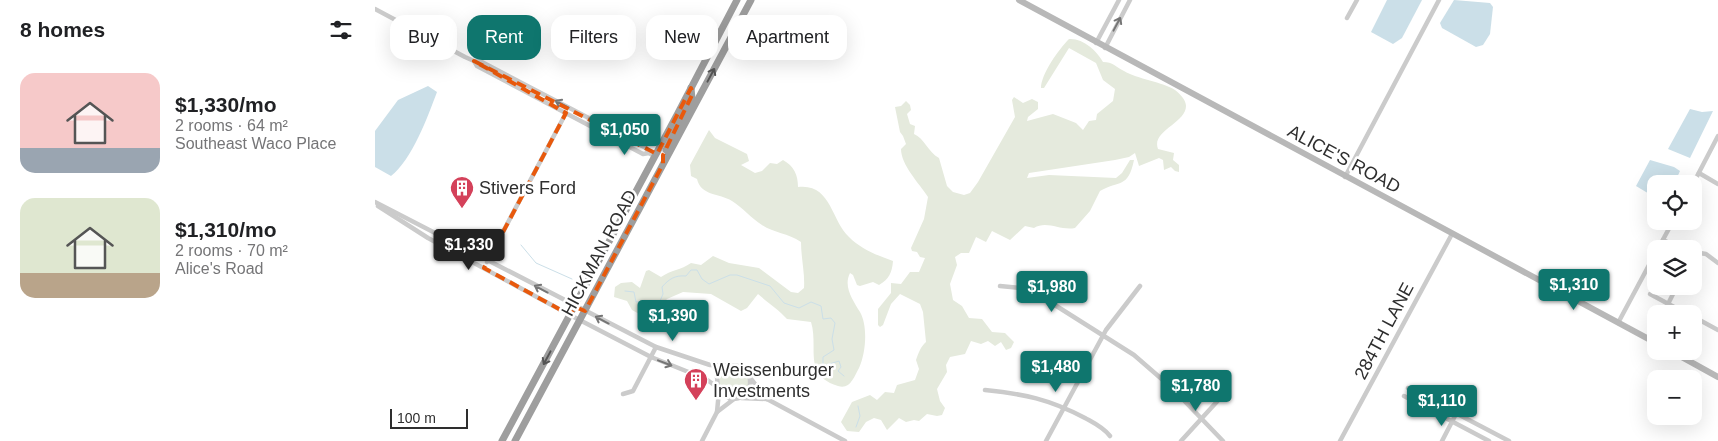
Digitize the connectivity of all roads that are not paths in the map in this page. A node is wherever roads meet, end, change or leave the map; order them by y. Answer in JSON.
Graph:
{"nodes":[{"id":1,"x":737,"y":0,"type":"edge"},
{"id":2,"x":751,"y":0,"type":"edge"},
{"id":3,"x":1019,"y":0,"type":"edge"},
{"id":4,"x":1119,"y":0,"type":"edge"},
{"id":5,"x":1130,"y":0,"type":"edge"},
{"id":6,"x":1357,"y":0,"type":"edge"},
{"id":7,"x":1439,"y":0,"type":"edge"},
{"id":8,"x":375,"y":9,"type":"edge"},
{"id":9,"x":1347,"y":18,"type":"dead end"},
{"id":10,"x":1096,"y":42,"type":"junction"},
{"id":11,"x":1105,"y":48,"type":"junction"},
{"id":12,"x":474,"y":61,"type":"junction"},
{"id":13,"x":691,"y":88,"type":"junction"},
{"id":14,"x":566,"y":114,"type":"junction"},
{"id":15,"x":1718,"y":136,"type":"edge"},
{"id":16,"x":652,"y":155,"type":"junction"},
{"id":17,"x":663,"y":164,"type":"junction"},
{"id":18,"x":1699,"y":173,"type":"joint"},
{"id":19,"x":1345,"y":177,"type":"junction"},
{"id":20,"x":1718,"y":184,"type":"edge"},
{"id":21,"x":375,"y":203,"type":"edge"},
{"id":22,"x":1668,"y":230,"type":"edge"},
{"id":23,"x":1452,"y":234,"type":"junction"},
{"id":24,"x":623,"y":240,"type":"junction"},
{"id":25,"x":1663,"y":240,"type":"edge"},
{"id":26,"x":1702,"y":254,"type":"edge"},
{"id":27,"x":488,"y":261,"type":"junction"},
{"id":28,"x":1718,"y":263,"type":"edge"},
{"id":29,"x":484,"y":268,"type":"junction"},
{"id":30,"x":1647,"y":269,"type":"edge"},
{"id":31,"x":1000,"y":286,"type":"dead end"},
{"id":32,"x":1140,"y":286,"type":"dead end"},
{"id":33,"x":1652,"y":295,"type":"edge"},
{"id":34,"x":1672,"y":295,"type":"edge"},
{"id":35,"x":1668,"y":304,"type":"joint"},
{"id":36,"x":575,"y":307,"type":"junction"},
{"id":37,"x":585,"y":311,"type":"junction"},
{"id":38,"x":575,"y":318,"type":"junction"},
{"id":39,"x":1702,"y":321,"type":"edge"},
{"id":40,"x":1618,"y":323,"type":"junction"},
{"id":41,"x":1718,"y":330,"type":"edge"},
{"id":42,"x":1103,"y":336,"type":"junction"},
{"id":43,"x":1647,"y":338,"type":"edge"},
{"id":44,"x":656,"y":347,"type":"junction"},
{"id":45,"x":651,"y":357,"type":"junction"},
{"id":46,"x":1688,"y":360,"type":"edge"},
{"id":47,"x":725,"y":366,"type":"junction"},
{"id":48,"x":1718,"y":376,"type":"edge"},
{"id":49,"x":751,"y":379,"type":"junction"},
{"id":50,"x":1408,"y":388,"type":"dead end"},
{"id":51,"x":718,"y":389,"type":"junction"},
{"id":52,"x":985,"y":390,"type":"dead end"},
{"id":53,"x":623,"y":394,"type":"dead end"},
{"id":54,"x":1223,"y":395,"type":"dead end"},
{"id":55,"x":1404,"y":396,"type":"dead end"},
{"id":56,"x":737,"y":399,"type":"junction"},
{"id":57,"x":767,"y":400,"type":"junction"},
{"id":58,"x":1065,"y":407,"type":"junction"},
{"id":59,"x":717,"y":412,"type":"junction"},
{"id":60,"x":1456,"y":414,"type":"junction"},
{"id":61,"x":1202,"y":420,"type":"junction"},
{"id":62,"x":1452,"y":422,"type":"junction"},
{"id":63,"x":1110,"y":436,"type":"dead end"},
{"id":64,"x":503,"y":441,"type":"edge"},
{"id":65,"x":515,"y":441,"type":"edge"},
{"id":66,"x":702,"y":441,"type":"edge"},
{"id":67,"x":845,"y":441,"type":"edge"},
{"id":68,"x":1047,"y":441,"type":"edge"},
{"id":69,"x":1181,"y":441,"type":"edge"},
{"id":70,"x":1223,"y":441,"type":"edge"},
{"id":71,"x":1340,"y":441,"type":"edge"},
{"id":72,"x":1442,"y":441,"type":"edge"},
{"id":73,"x":1489,"y":441,"type":"edge"},
{"id":74,"x":1509,"y":441,"type":"edge"}],
"edges":[{"from":1,"to":13,"type":"highway","name":"HICKMAN ROAD"},
{"from":17,"to":2,"type":"highway","name":"HICKMAN ROAD","one_way":true},
{"from":3,"to":10,"type":"main road","name":"ALICE'S ROAD"},
{"from":4,"to":10,"type":"street"},
{"from":11,"to":5,"type":"street","one_way":true},
{"from":6,"to":9,"type":"street"},
{"from":7,"to":19,"type":"street"},
{"from":8,"to":12,"type":"street"},
{"from":10,"to":11,"type":"main road","name":"ALICE'S ROAD"},
{"from":11,"to":19,"type":"main road","name":"ALICE'S ROAD"},
{"from":12,"to":14,"type":"street"},
{"from":16,"to":12,"type":"street","one_way":true},
{"from":13,"to":16,"type":"highway","name":"HICKMAN ROAD"},
{"from":13,"to":17,"type":"highway"},
{"from":14,"to":16,"type":"street"},
{"from":14,"to":27,"type":"street"},
{"from":15,"to":18,"type":"street"},
{"from":16,"to":24,"type":"highway"},
{"from":16,"to":36,"type":"highway","name":"HICKMAN ROAD"},
{"from":17,"to":24,"type":"highway","name":"HICKMAN ROAD"},
{"from":18,"to":20,"type":"street"},
{"from":19,"to":23,"type":"main road","name":"ALICE'S ROAD"},
{"from":21,"to":27,"type":"street"},
{"from":21,"to":29,"type":"street"},
{"from":22,"to":25,"type":"street"},
{"from":23,"to":40,"type":"main road","name":"ALICE'S ROAD"},
{"from":23,"to":71,"type":"street","name":"284TH LANE"},
{"from":24,"to":37,"type":"highway","name":"HICKMAN ROAD"},
{"from":26,"to":28,"type":"street"},
{"from":27,"to":29,"type":"street"},
{"from":36,"to":27,"type":"street","one_way":true},
{"from":29,"to":38,"type":"street"},
{"from":30,"to":40,"type":"street"},
{"from":31,"to":42,"type":"street"},
{"from":32,"to":42,"type":"street"},
{"from":33,"to":35,"type":"street"},
{"from":34,"to":35,"type":"street"},
{"from":36,"to":37,"type":"street"},
{"from":36,"to":38,"type":"highway","name":"HICKMAN ROAD"},
{"from":37,"to":38,"type":"highway","name":"HICKMAN ROAD"},
{"from":44,"to":37,"type":"street","one_way":true},
{"from":38,"to":45,"type":"street"},
{"from":38,"to":64,"type":"highway","name":"HICKMAN ROAD","one_way":true},
{"from":38,"to":65,"type":"highway","name":"HICKMAN ROAD"},
{"from":39,"to":41,"type":"street"},
{"from":40,"to":43,"type":"main road","name":"ALICE'S ROAD"},
{"from":42,"to":58,"type":"street"},
{"from":42,"to":61,"type":"street"},
{"from":44,"to":45,"type":"street"},
{"from":44,"to":47,"type":"street"},
{"from":45,"to":51,"type":"street","one_way":true},
{"from":45,"to":53,"type":"street"},
{"from":46,"to":48,"type":"main road"},
{"from":47,"to":49,"type":"street"},
{"from":47,"to":51,"type":"street"},
{"from":49,"to":56,"type":"street"},
{"from":49,"to":57,"type":"street"},
{"from":50,"to":60,"type":"street"},
{"from":51,"to":56,"type":"street"},
{"from":51,"to":59,"type":"street"},
{"from":52,"to":58,"type":"street"},
{"from":54,"to":61,"type":"street"},
{"from":55,"to":62,"type":"street"},
{"from":56,"to":57,"type":"street"},
{"from":56,"to":59,"type":"street"},
{"from":57,"to":67,"type":"street"},
{"from":58,"to":63,"type":"street"},
{"from":58,"to":68,"type":"street"},
{"from":59,"to":66,"type":"street"},
{"from":60,"to":62,"type":"street"},
{"from":60,"to":74,"type":"street"},
{"from":61,"to":69,"type":"street"},
{"from":61,"to":70,"type":"street"},
{"from":62,"to":72,"type":"street"},
{"from":62,"to":73,"type":"street"}]}
